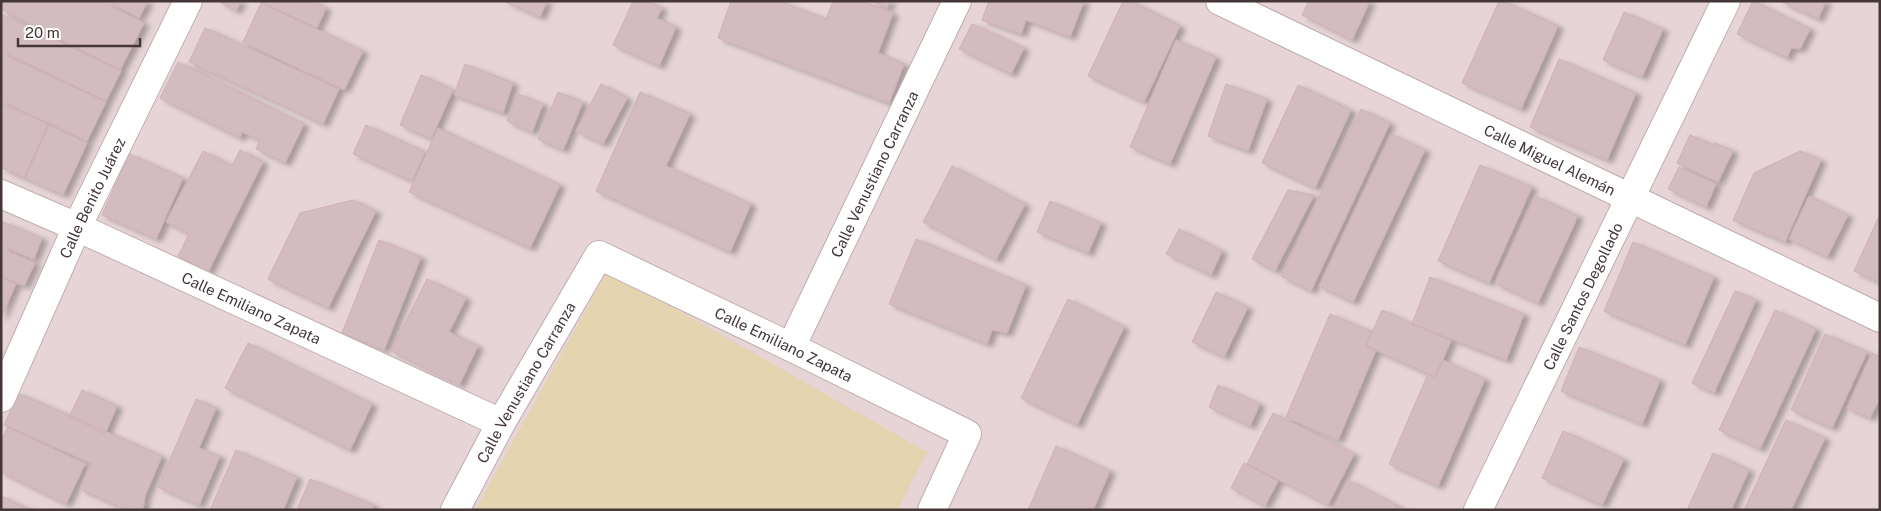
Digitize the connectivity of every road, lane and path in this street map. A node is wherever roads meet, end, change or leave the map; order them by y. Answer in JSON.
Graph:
{"nodes":[{"id":1,"x":188,"y":1,"type":"edge"},
{"id":2,"x":957,"y":1,"type":"edge"},
{"id":3,"x":1220,"y":1,"type":"edge"},
{"id":4,"x":1726,"y":1,"type":"edge"},
{"id":5,"x":1,"y":194,"type":"edge"},
{"id":6,"x":1629,"y":199,"type":"junction"},
{"id":7,"x":77,"y":227,"type":"junction"},
{"id":8,"x":599,"y":255,"type":"joint"},
{"id":9,"x":1880,"y":318,"type":"edge"},
{"id":10,"x":792,"y":347,"type":"junction"},
{"id":11,"x":1,"y":398,"type":"edge"},
{"id":12,"x":501,"y":423,"type":"junction"},
{"id":13,"x":455,"y":510,"type":"edge"},
{"id":14,"x":932,"y":510,"type":"edge"},
{"id":15,"x":1478,"y":510,"type":"edge"}],
"edges":[{"from":1,"to":7,"type":"street","name":"Calle Benito Juárez"},
{"from":2,"to":10,"type":"street","name":"Calle Venustiano Carranza"},
{"from":3,"to":6,"type":"street","name":"Calle Miguel Alemán"},
{"from":4,"to":6,"type":"street","name":"Calle Santos Degollado"},
{"from":5,"to":7,"type":"street","name":"Calle Emiliano Zapata"},
{"from":6,"to":9,"type":"street","name":"Calle Miguel Alemán"},
{"from":6,"to":15,"type":"street","name":"Calle Santos Degollado"},
{"from":7,"to":11,"type":"street","name":"Calle Benito Juárez"},
{"from":7,"to":12,"type":"street","name":"Calle Emiliano Zapata"},
{"from":8,"to":10,"type":"street","name":"Calle Emiliano Zapata"},
{"from":8,"to":12,"type":"street","name":"Calle Venustiano Carranza"},
{"from":10,"to":14,"type":"street","name":"Calle Emiliano Zapata"},
{"from":12,"to":13,"type":"street","name":"Calle Venustiano Carranza"}]}
